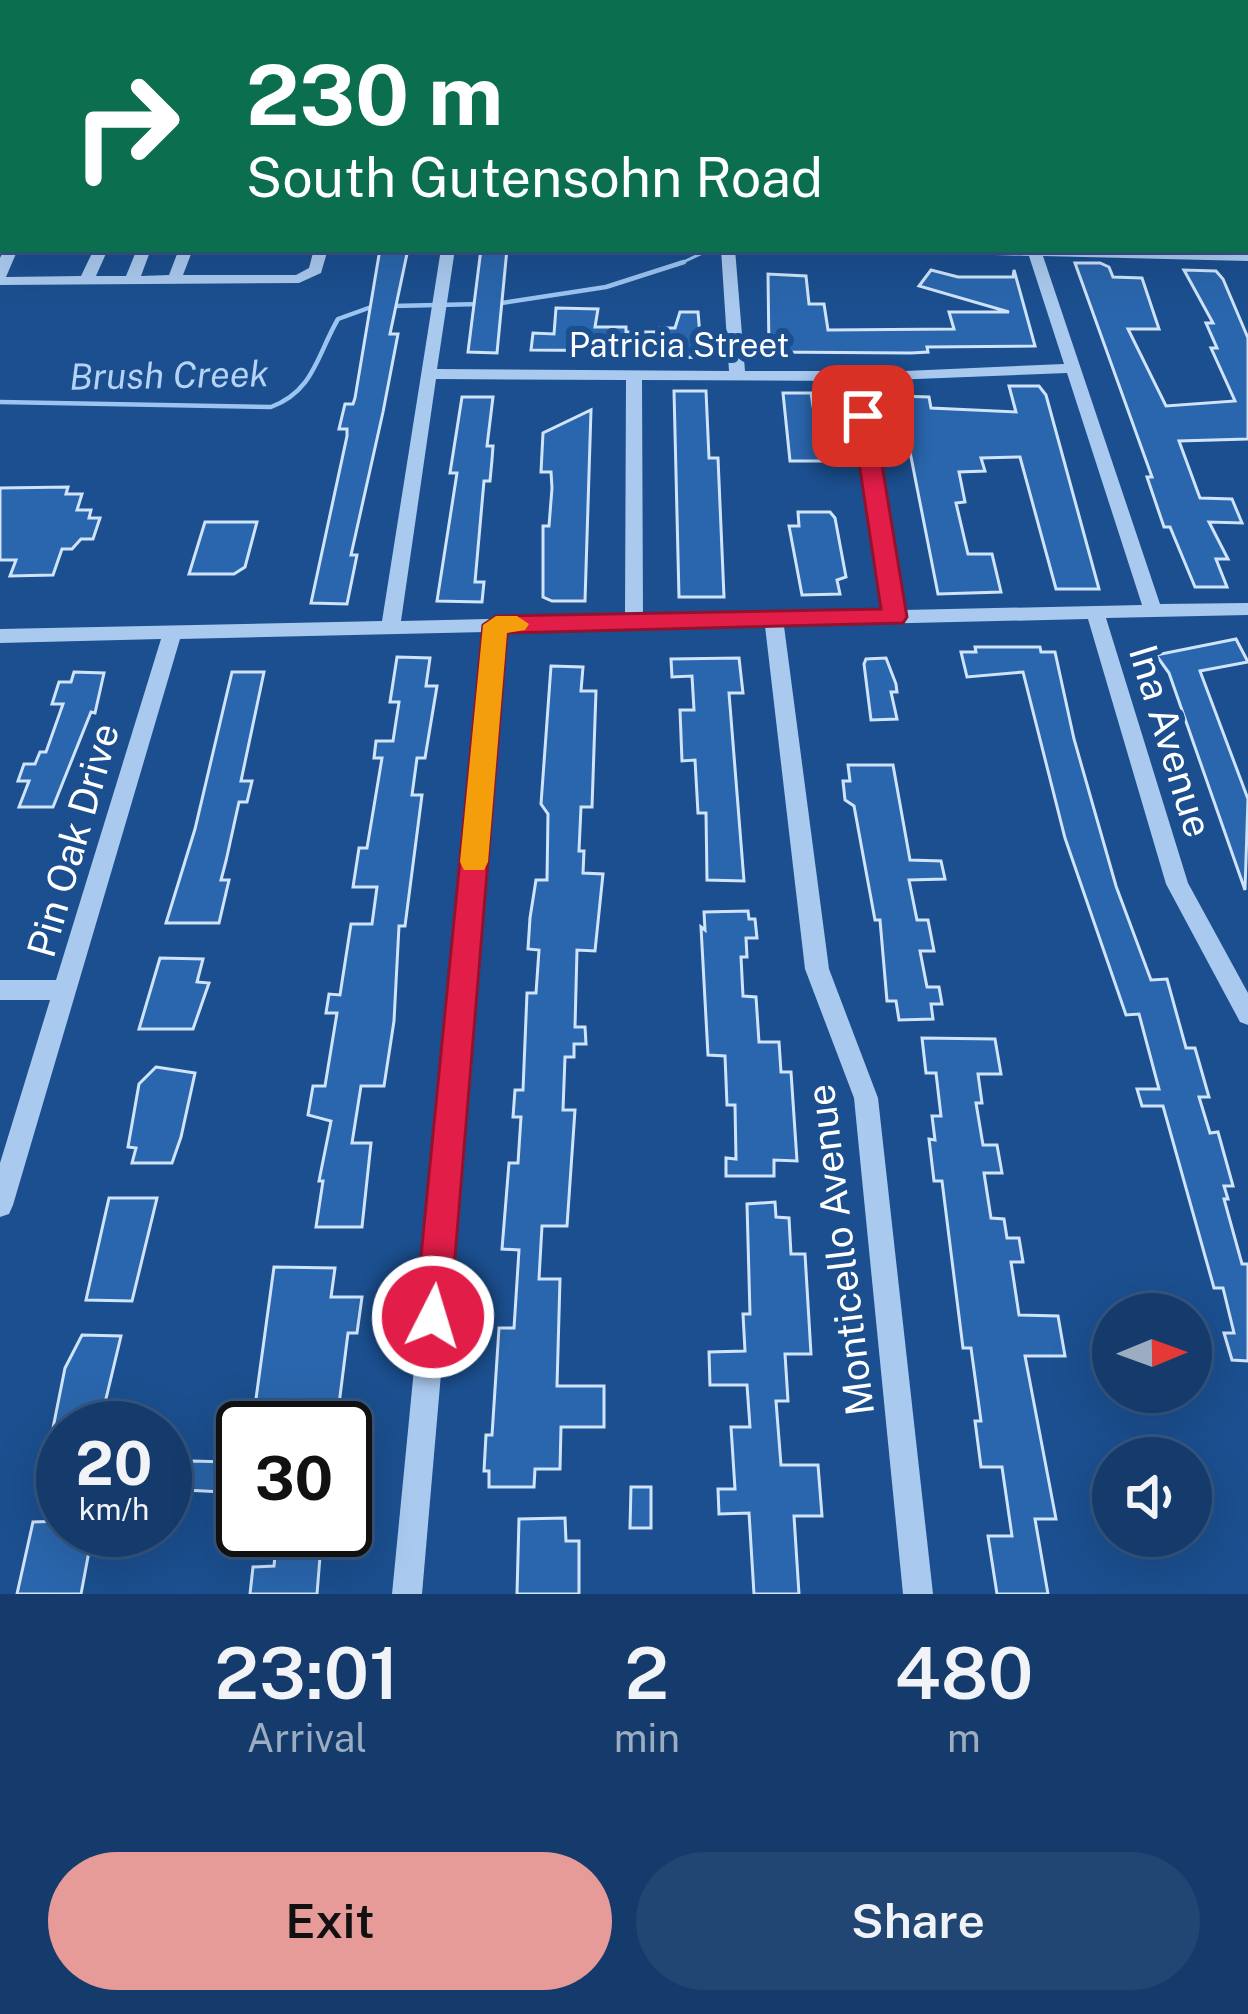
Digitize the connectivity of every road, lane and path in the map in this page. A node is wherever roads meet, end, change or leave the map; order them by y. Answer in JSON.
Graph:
{"nodes":[{"id":1,"x":99,"y":252,"type":"edge"},
{"id":2,"x":143,"y":252,"type":"edge"},
{"id":3,"x":185,"y":252,"type":"edge"},
{"id":4,"x":320,"y":252,"type":"edge"},
{"id":5,"x":448,"y":252,"type":"edge"},
{"id":6,"x":1035,"y":252,"type":"edge"},
{"id":7,"x":1105,"y":252,"type":"edge"},
{"id":8,"x":1248,"y":256,"type":"edge"},
{"id":9,"x":729,"y":258,"type":"edge"},
{"id":10,"x":0,"y":278,"type":"edge"},
{"id":11,"x":174,"y":280,"type":"junction"},
{"id":12,"x":86,"y":281,"type":"junction"},
{"id":13,"x":131,"y":281,"type":"junction"},
{"id":14,"x":1073,"y":368,"type":"junction"},
{"id":15,"x":428,"y":374,"type":"junction"},
{"id":16,"x":634,"y":374,"type":"junction"},
{"id":17,"x":736,"y":375,"type":"junction"},
{"id":18,"x":856,"y":375,"type":"junction"},
{"id":19,"x":1248,"y":609,"type":"edge"},
{"id":20,"x":1153,"y":611,"type":"junction"},
{"id":21,"x":1096,"y":612,"type":"junction"},
{"id":22,"x":895,"y":617,"type":"junction"},
{"id":23,"x":775,"y":620,"type":"junction"},
{"id":24,"x":634,"y":622,"type":"junction"},
{"id":25,"x":496,"y":625,"type":"junction"},
{"id":26,"x":390,"y":628,"type":"junction"},
{"id":27,"x":172,"y":633,"type":"junction"},
{"id":28,"x":0,"y":636,"type":"edge"},
{"id":29,"x":0,"y":990,"type":"edge"},
{"id":30,"x":66,"y":990,"type":"junction"},
{"id":31,"x":1248,"y":1015,"type":"edge"},
{"id":32,"x":0,"y":1205,"type":"edge"},
{"id":33,"x":407,"y":1594,"type":"edge"},
{"id":34,"x":918,"y":1594,"type":"edge"}],
"edges":[{"from":1,"to":12,"type":"street"},
{"from":2,"to":13,"type":"street"},
{"from":3,"to":11,"type":"street"},
{"from":4,"to":11,"type":"street"},
{"from":5,"to":15,"type":"street"},
{"from":6,"to":14,"type":"street","name":"Ina Avenue"},
{"from":7,"to":8,"type":"street"},
{"from":9,"to":17,"type":"street"},
{"from":10,"to":12,"type":"street"},
{"from":11,"to":13,"type":"street"},
{"from":12,"to":13,"type":"street"},
{"from":14,"to":18,"type":"street","name":"Patricia Street"},
{"from":14,"to":20,"type":"street","name":"Ina Avenue"},
{"from":15,"to":16,"type":"street","name":"Patricia Street"},
{"from":15,"to":26,"type":"street"},
{"from":16,"to":17,"type":"street","name":"Patricia Street"},
{"from":16,"to":24,"type":"street"},
{"from":17,"to":18,"type":"street","name":"Patricia Street"},
{"from":18,"to":22,"type":"street"},
{"from":19,"to":20,"type":"street"},
{"from":20,"to":21,"type":"street"},
{"from":21,"to":22,"type":"street"},
{"from":21,"to":31,"type":"street","name":"Ina Avenue"},
{"from":22,"to":23,"type":"street"},
{"from":23,"to":24,"type":"street"},
{"from":23,"to":34,"type":"street","name":"Monticello Avenue"},
{"from":24,"to":25,"type":"street"},
{"from":25,"to":26,"type":"street"},
{"from":25,"to":33,"type":"street"},
{"from":26,"to":27,"type":"street"},
{"from":27,"to":28,"type":"street"},
{"from":27,"to":30,"type":"street","name":"Pin Oak Drive"},
{"from":29,"to":30,"type":"street"},
{"from":30,"to":32,"type":"street","name":"Pin Oak Drive"}]}
